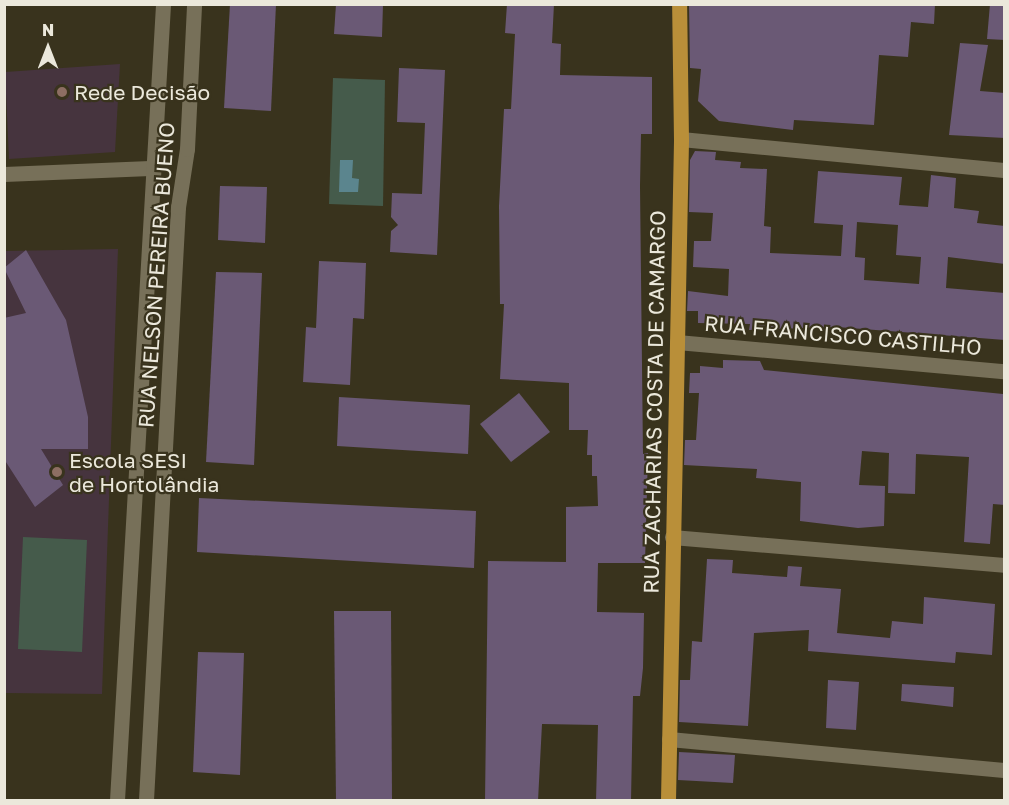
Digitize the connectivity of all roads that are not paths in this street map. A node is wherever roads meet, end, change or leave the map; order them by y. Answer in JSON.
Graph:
{"nodes":[{"id":1,"x":163,"y":4,"type":"edge"},
{"id":2,"x":194,"y":4,"type":"edge"},
{"id":3,"x":679,"y":4,"type":"edge"},
{"id":4,"x":681,"y":139,"type":"junction"},
{"id":5,"x":150,"y":168,"type":"junction"},
{"id":6,"x":1005,"y":170,"type":"edge"},
{"id":7,"x":4,"y":174,"type":"edge"},
{"id":8,"x":677,"y":342,"type":"junction"},
{"id":9,"x":1005,"y":371,"type":"edge"},
{"id":10,"x":672,"y":537,"type":"junction"},
{"id":11,"x":1005,"y":566,"type":"edge"},
{"id":12,"x":669,"y":739,"type":"junction"},
{"id":13,"x":1005,"y":771,"type":"edge"},
{"id":14,"x":117,"y":801,"type":"edge"},
{"id":15,"x":146,"y":801,"type":"edge"},
{"id":16,"x":668,"y":801,"type":"edge"}],
"edges":[{"from":1,"to":5,"type":"street","name":"RUA NELSON PEREIRA BUENO"},
{"from":2,"to":15,"type":"street","name":"RUA NELSON PEREIRA BUENO"},
{"from":3,"to":4,"type":"main road","name":"RUA ZACHARIAS COSTA DE CAMARGO"},
{"from":4,"to":6,"type":"street"},
{"from":4,"to":8,"type":"main road","name":"RUA ZACHARIAS COSTA DE CAMARGO"},
{"from":5,"to":7,"type":"street"},
{"from":5,"to":14,"type":"street","name":"RUA NELSON PEREIRA BUENO"},
{"from":8,"to":9,"type":"street","name":"RUA FRANCISCO CASTILHO"},
{"from":8,"to":10,"type":"main road","name":"RUA ZACHARIAS COSTA DE CAMARGO"},
{"from":10,"to":11,"type":"street"},
{"from":10,"to":12,"type":"main road","name":"RUA ZACHARIAS COSTA DE CAMARGO"},
{"from":12,"to":13,"type":"street"},
{"from":12,"to":16,"type":"main road","name":"RUA ZACHARIAS COSTA DE CAMARGO"}]}
